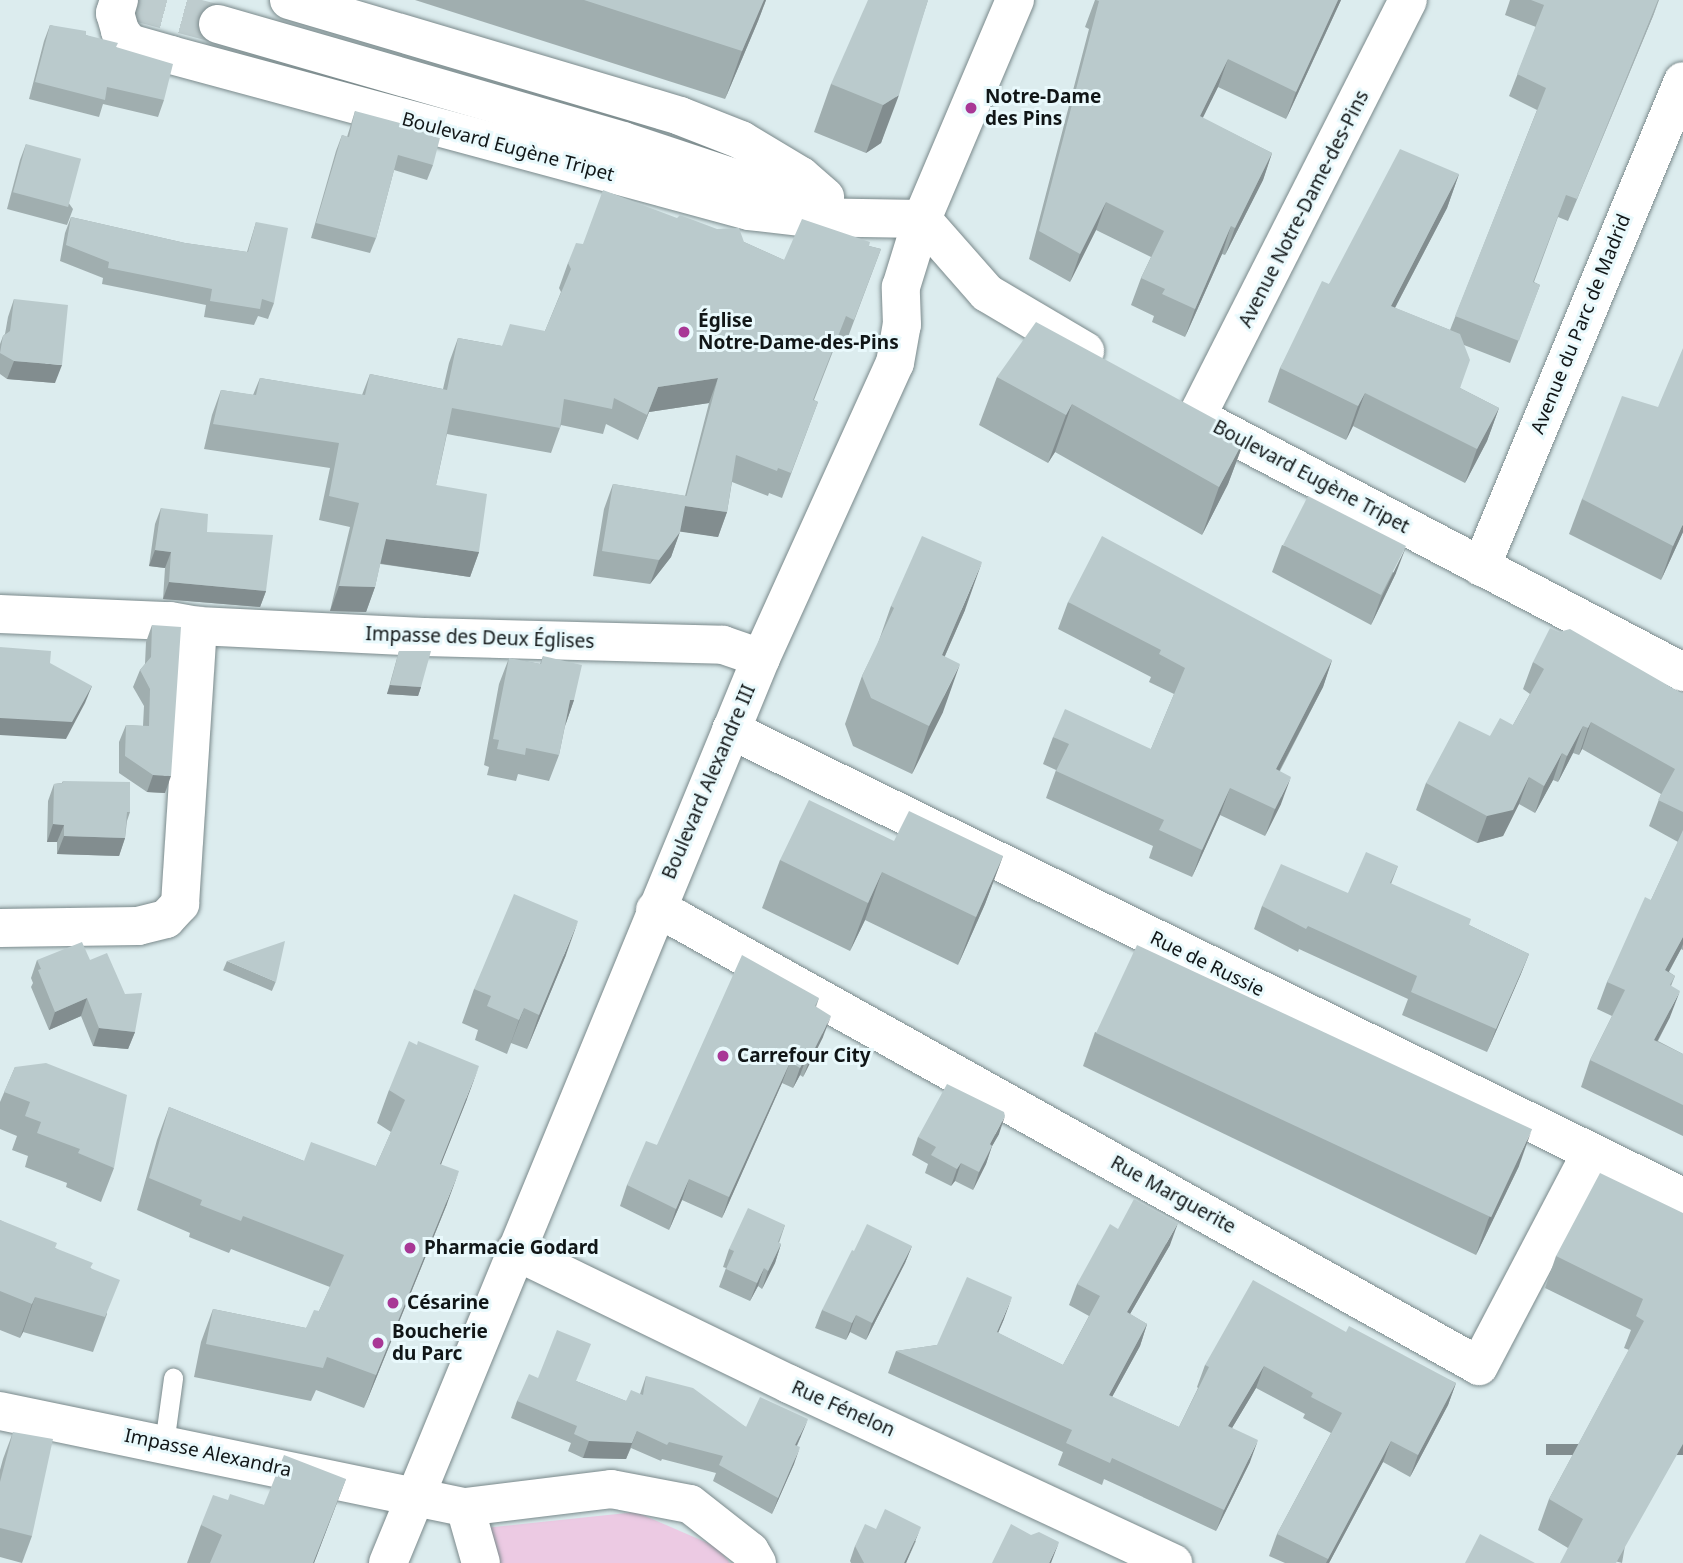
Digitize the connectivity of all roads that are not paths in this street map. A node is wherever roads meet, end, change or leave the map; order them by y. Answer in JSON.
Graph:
{"nodes":[{"id":1,"x":119,"y":0,"type":"edge"},
{"id":2,"x":289,"y":0,"type":"edge"},
{"id":3,"x":1015,"y":0,"type":"edge"},
{"id":4,"x":1408,"y":0,"type":"edge"},
{"id":5,"x":211,"y":12,"type":"edge"},
{"id":6,"x":171,"y":55,"type":"junction"},
{"id":7,"x":1683,"y":81,"type":"edge"},
{"id":8,"x":848,"y":216,"type":"junction"},
{"id":9,"x":922,"y":219,"type":"junction"},
{"id":10,"x":1115,"y":369,"type":"edge"},
{"id":11,"x":1162,"y":396,"type":"edge"},
{"id":12,"x":1197,"y":416,"type":"junction"},
{"id":13,"x":1481,"y":567,"type":"junction"},
{"id":14,"x":0,"y":614,"type":"edge"},
{"id":15,"x":198,"y":626,"type":"junction"},
{"id":16,"x":761,"y":658,"type":"junction"},
{"id":17,"x":1683,"y":672,"type":"edge"},
{"id":18,"x":731,"y":730,"type":"junction"},
{"id":19,"x":655,"y":910,"type":"junction"},
{"id":20,"x":0,"y":928,"type":"edge"},
{"id":21,"x":1591,"y":1153,"type":"junction"},
{"id":22,"x":1683,"y":1197,"type":"edge"},
{"id":23,"x":515,"y":1251,"type":"junction"},
{"id":24,"x":173,"y":1378,"type":"dead end"},
{"id":25,"x":0,"y":1411,"type":"edge"},
{"id":26,"x":164,"y":1444,"type":"junction"},
{"id":27,"x":416,"y":1496,"type":"junction"},
{"id":28,"x":465,"y":1507,"type":"junction"},
{"id":29,"x":388,"y":1563,"type":"edge"},
{"id":30,"x":481,"y":1563,"type":"edge"},
{"id":31,"x":757,"y":1563,"type":"edge"},
{"id":32,"x":1172,"y":1563,"type":"edge"}],
"edges":[{"from":1,"to":6,"type":"street","name":"Boulevard Eugène Tripet"},
{"from":2,"to":8,"type":"street"},
{"from":3,"to":9,"type":"street","name":"Boulevard Alexandre III"},
{"from":4,"to":12,"type":"street","name":"Avenue Notre-Dame-des-Pins"},
{"from":5,"to":6,"type":"street","name":"Boulevard Eugène Tripet"},
{"from":5,"to":8,"type":"street","name":"Boulevard Eugène Tripet"},
{"from":6,"to":8,"type":"street","name":"Boulevard Eugène Tripet"},
{"from":7,"to":13,"type":"street","name":"Avenue du Parc de Madrid"},
{"from":8,"to":9,"type":"street","name":"Boulevard Eugène Tripet"},
{"from":9,"to":10,"type":"street"},
{"from":9,"to":16,"type":"street","name":"Boulevard Alexandre III"},
{"from":11,"to":12,"type":"street","name":"Boulevard Eugène Tripet"},
{"from":12,"to":13,"type":"street","name":"Boulevard Eugène Tripet"},
{"from":13,"to":17,"type":"street","name":"Boulevard Eugène Tripet"},
{"from":14,"to":15,"type":"street","name":"Impasse des Deux Églises"},
{"from":15,"to":16,"type":"street","name":"Impasse des Deux Églises"},
{"from":15,"to":20,"type":"street"},
{"from":16,"to":18,"type":"street","name":"Boulevard Alexandre III"},
{"from":18,"to":19,"type":"street","name":"Boulevard Alexandre III"},
{"from":18,"to":21,"type":"street","name":"Rue de Russie"},
{"from":19,"to":21,"type":"street","name":"Rue Marguerite"},
{"from":19,"to":23,"type":"street","name":"Boulevard Alexandre III"},
{"from":21,"to":22,"type":"street","name":"Rue de Russie"},
{"from":23,"to":27,"type":"street","name":"Boulevard Alexandre III"},
{"from":23,"to":32,"type":"street","name":"Rue Fénelon"},
{"from":24,"to":26,"type":"lane"},
{"from":25,"to":26,"type":"street","name":"Impasse Alexandra"},
{"from":26,"to":27,"type":"street","name":"Impasse Alexandra"},
{"from":27,"to":28,"type":"street","name":"Impasse Alexandra"},
{"from":27,"to":29,"type":"street","name":"Boulevard Alexandre III"},
{"from":28,"to":30,"type":"street"},
{"from":28,"to":31,"type":"street","name":"Impasse Alexandra"}]}
